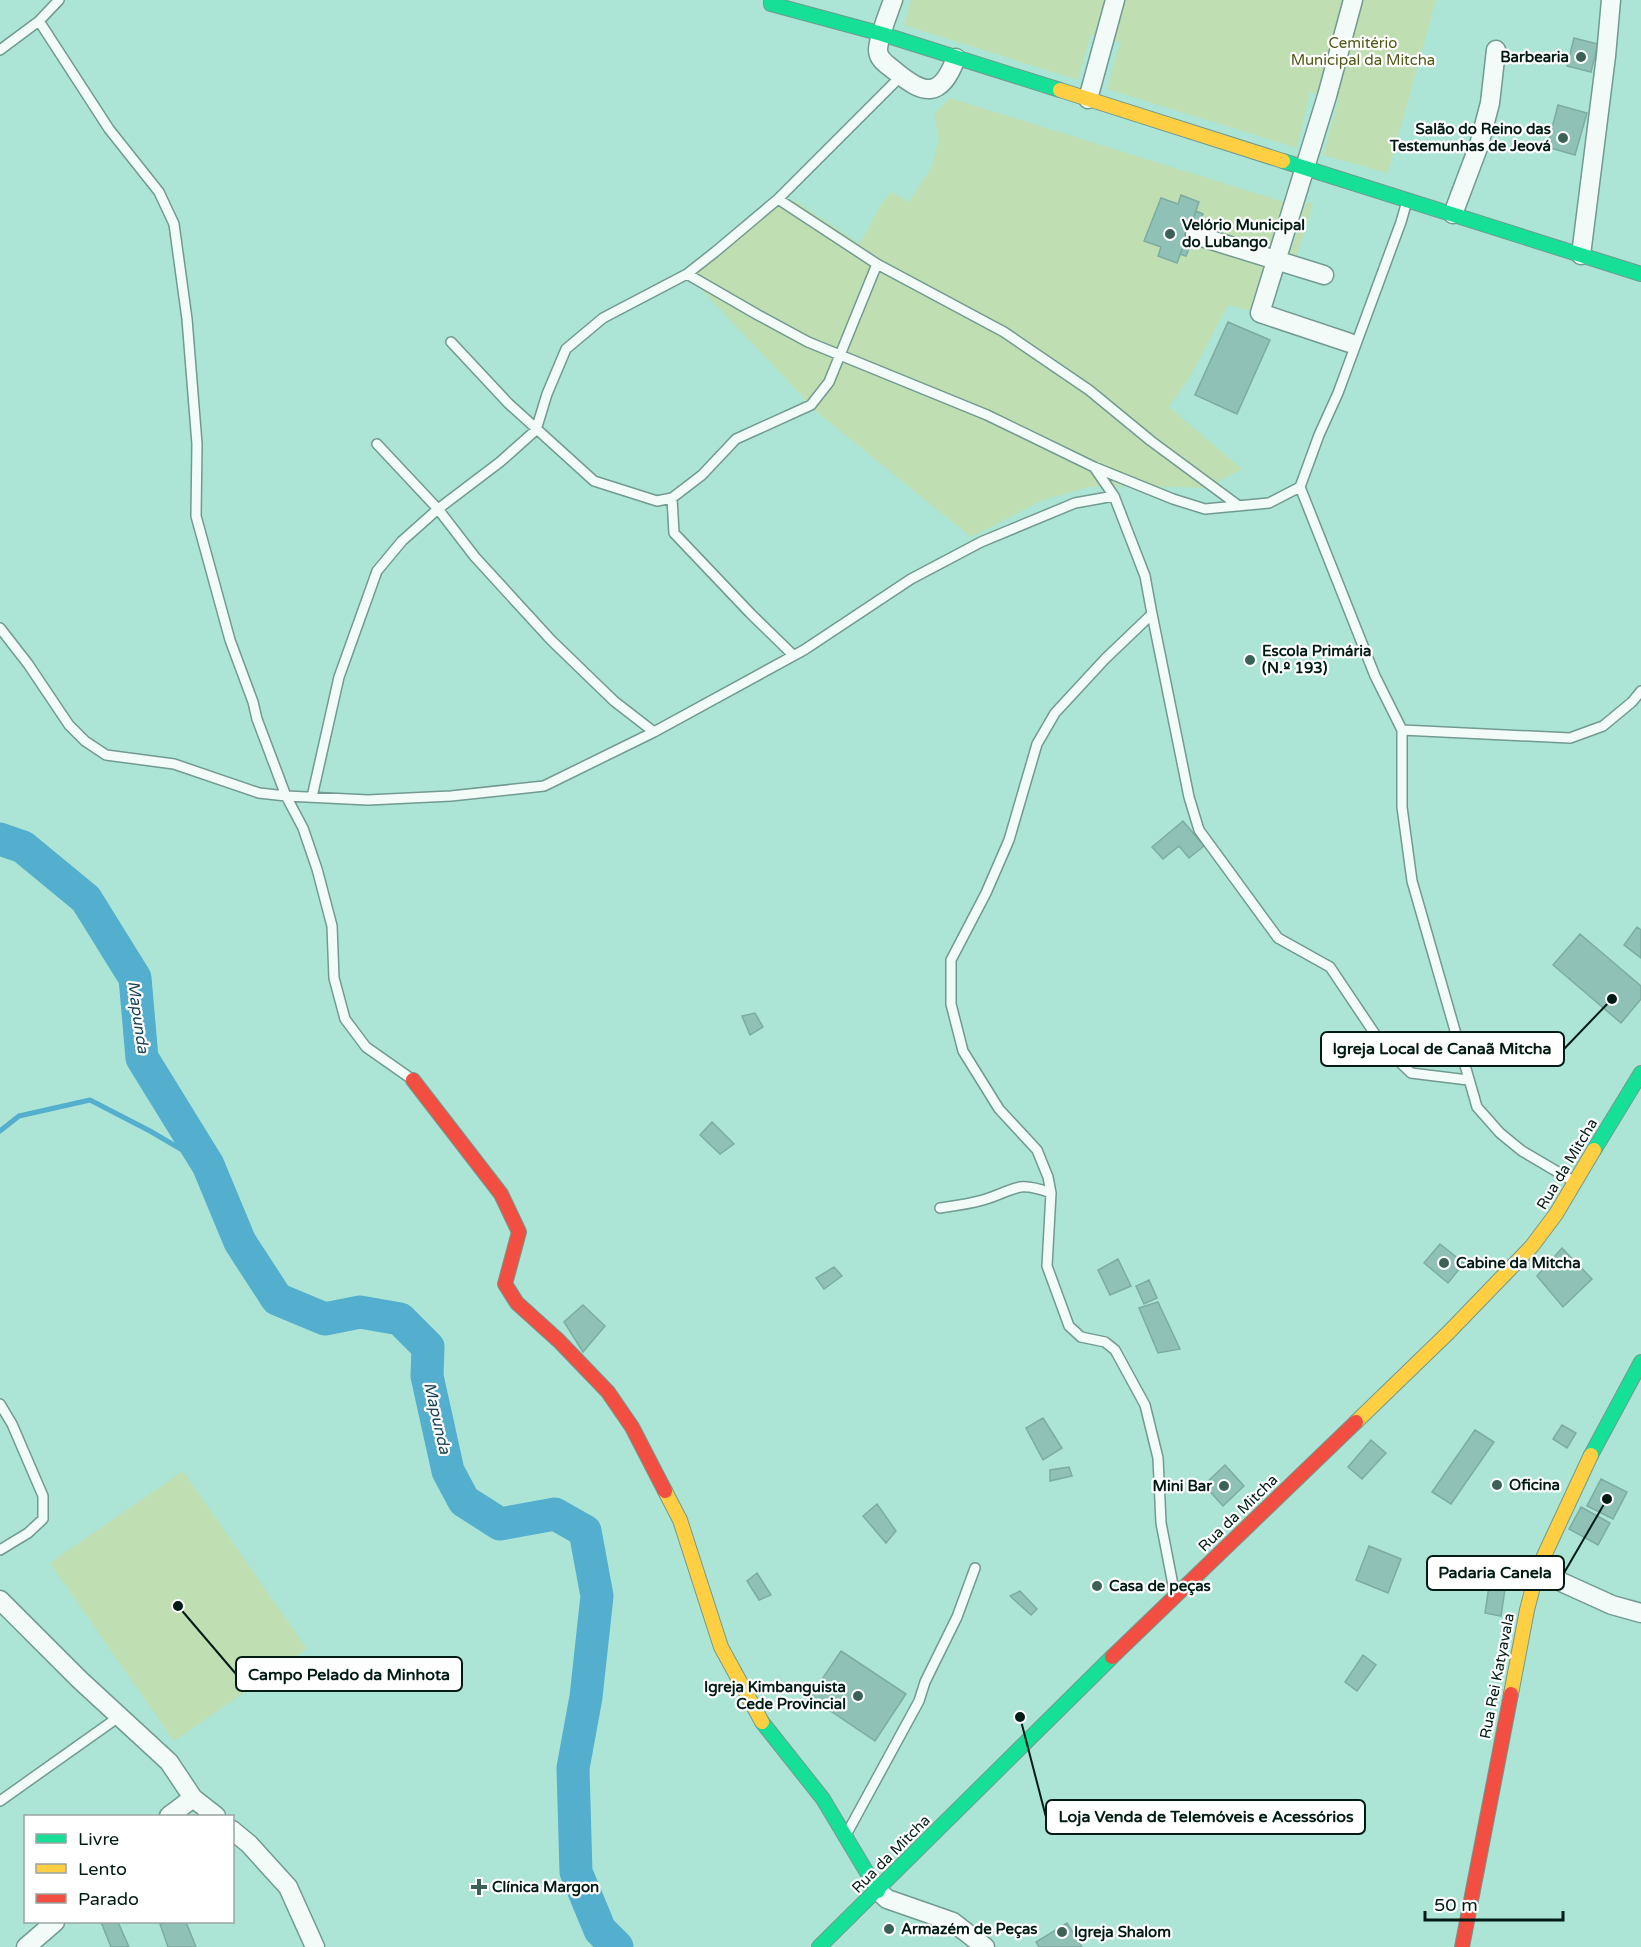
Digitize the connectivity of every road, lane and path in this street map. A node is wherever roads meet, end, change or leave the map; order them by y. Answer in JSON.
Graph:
{"nodes":[{"id":1,"x":59,"y":0,"type":"edge"},
{"id":2,"x":892,"y":0,"type":"edge"},
{"id":3,"x":1115,"y":0,"type":"edge"},
{"id":4,"x":1353,"y":0,"type":"edge"},
{"id":5,"x":1611,"y":0,"type":"edge"},
{"id":6,"x":770,"y":1,"type":"edge"},
{"id":7,"x":39,"y":21,"type":"junction"},
{"id":8,"x":882,"y":34,"type":"junction"},
{"id":9,"x":0,"y":50,"type":"edge"},
{"id":10,"x":1496,"y":50,"type":"dead end"},
{"id":11,"x":956,"y":58,"type":"junction"},
{"id":12,"x":901,"y":76,"type":"junction"},
{"id":13,"x":1088,"y":99,"type":"junction"},
{"id":14,"x":1305,"y":168,"type":"junction"},
{"id":15,"x":778,"y":199,"type":"junction"},
{"id":16,"x":1408,"y":200,"type":"junction"},
{"id":17,"x":1453,"y":214,"type":"junction"},
{"id":18,"x":1195,"y":235,"type":"dead end"},
{"id":19,"x":1581,"y":255,"type":"junction"},
{"id":20,"x":1276,"y":261,"type":"junction"},
{"id":21,"x":877,"y":264,"type":"junction"},
{"id":22,"x":687,"y":274,"type":"junction"},
{"id":23,"x":1641,"y":274,"type":"edge"},
{"id":24,"x":1324,"y":275,"type":"dead end"},
{"id":25,"x":451,"y":342,"type":"dead end"},
{"id":26,"x":1350,"y":343,"type":"dead end"},
{"id":27,"x":840,"y":356,"type":"junction"},
{"id":28,"x":536,"y":430,"type":"junction"},
{"id":29,"x":377,"y":444,"type":"dead end"},
{"id":30,"x":1094,"y":467,"type":"junction"},
{"id":31,"x":1300,"y":488,"type":"junction"},
{"id":32,"x":1114,"y":496,"type":"junction"},
{"id":33,"x":672,"y":498,"type":"junction"},
{"id":34,"x":1239,"y":506,"type":"junction"},
{"id":35,"x":438,"y":509,"type":"junction"},
{"id":36,"x":1152,"y":615,"type":"junction"},
{"id":37,"x":0,"y":628,"type":"edge"},
{"id":38,"x":794,"y":655,"type":"junction"},
{"id":39,"x":1641,"y":691,"type":"edge"},
{"id":40,"x":1401,"y":730,"type":"junction"},
{"id":41,"x":654,"y":732,"type":"junction"},
{"id":42,"x":286,"y":796,"type":"junction"},
{"id":43,"x":312,"y":797,"type":"junction"},
{"id":44,"x":1641,"y":1073,"type":"edge"},
{"id":45,"x":413,"y":1080,"type":"joint"},
{"id":46,"x":1468,"y":1080,"type":"junction"},
{"id":47,"x":1575,"y":1182,"type":"junction"},
{"id":48,"x":1051,"y":1192,"type":"junction"},
{"id":49,"x":940,"y":1208,"type":"dead end"},
{"id":50,"x":1641,"y":1362,"type":"edge"},
{"id":51,"x":0,"y":1404,"type":"edge"},
{"id":52,"x":0,"y":1550,"type":"edge"},
{"id":53,"x":975,"y":1568,"type":"dead end"},
{"id":54,"x":1537,"y":1571,"type":"junction"},
{"id":55,"x":1175,"y":1595,"type":"junction"},
{"id":56,"x":0,"y":1600,"type":"edge"},
{"id":57,"x":1641,"y":1613,"type":"edge"},
{"id":58,"x":120,"y":1716,"type":"junction"},
{"id":59,"x":193,"y":1798,"type":"junction"},
{"id":60,"x":0,"y":1801,"type":"edge"},
{"id":61,"x":170,"y":1815,"type":"edge"},
{"id":62,"x":215,"y":1815,"type":"edge"},
{"id":63,"x":234,"y":1832,"type":"edge"},
{"id":64,"x":845,"y":1837,"type":"junction"},
{"id":65,"x":878,"y":1891,"type":"junction"},
{"id":66,"x":54,"y":1923,"type":"edge"},
{"id":67,"x":26,"y":1947,"type":"edge"},
{"id":68,"x":315,"y":1947,"type":"edge"},
{"id":69,"x":819,"y":1947,"type":"edge"},
{"id":70,"x":985,"y":1947,"type":"edge"},
{"id":71,"x":1462,"y":1947,"type":"edge"}],
"edges":[{"from":1,"to":7,"type":"lane"},
{"from":2,"to":8,"type":"street"},
{"from":3,"to":13,"type":"street"},
{"from":4,"to":14,"type":"street"},
{"from":5,"to":19,"type":"street"},
{"from":6,"to":8,"type":"street"},
{"from":7,"to":9,"type":"lane"},
{"from":7,"to":42,"type":"lane"},
{"from":8,"to":11,"type":"street"},
{"from":8,"to":12,"type":"street"},
{"from":10,"to":17,"type":"street"},
{"from":11,"to":12,"type":"street"},
{"from":11,"to":13,"type":"street"},
{"from":12,"to":15,"type":"lane"},
{"from":13,"to":14,"type":"street"},
{"from":14,"to":16,"type":"street"},
{"from":14,"to":20,"type":"street"},
{"from":15,"to":21,"type":"lane"},
{"from":15,"to":22,"type":"lane"},
{"from":16,"to":17,"type":"street"},
{"from":16,"to":31,"type":"lane"},
{"from":17,"to":19,"type":"street"},
{"from":18,"to":20,"type":"street"},
{"from":19,"to":23,"type":"street"},
{"from":20,"to":24,"type":"street"},
{"from":20,"to":26,"type":"street"},
{"from":21,"to":27,"type":"lane"},
{"from":21,"to":34,"type":"lane"},
{"from":22,"to":27,"type":"lane"},
{"from":22,"to":28,"type":"lane"},
{"from":25,"to":28,"type":"lane"},
{"from":27,"to":30,"type":"lane"},
{"from":27,"to":33,"type":"lane"},
{"from":28,"to":33,"type":"lane"},
{"from":28,"to":35,"type":"lane"},
{"from":29,"to":35,"type":"lane"},
{"from":30,"to":32,"type":"lane"},
{"from":30,"to":34,"type":"lane"},
{"from":31,"to":34,"type":"lane"},
{"from":31,"to":40,"type":"lane"},
{"from":32,"to":36,"type":"lane"},
{"from":32,"to":38,"type":"lane"},
{"from":33,"to":38,"type":"lane"},
{"from":35,"to":41,"type":"lane"},
{"from":35,"to":43,"type":"lane"},
{"from":36,"to":46,"type":"lane"},
{"from":36,"to":48,"type":"lane"},
{"from":37,"to":42,"type":"lane"},
{"from":38,"to":41,"type":"lane"},
{"from":39,"to":40,"type":"lane"},
{"from":40,"to":46,"type":"lane"},
{"from":41,"to":43,"type":"lane"},
{"from":42,"to":43,"type":"lane"},
{"from":42,"to":45,"type":"lane"},
{"from":44,"to":47,"type":"street","name":"Rua da Mitcha"},
{"from":45,"to":64,"type":"street"},
{"from":46,"to":47,"type":"lane"},
{"from":47,"to":55,"type":"street","name":"Rua da Mitcha"},
{"from":48,"to":49,"type":"lane"},
{"from":48,"to":55,"type":"lane"},
{"from":50,"to":54,"type":"street","name":"Rua Rei Katyavala"},
{"from":51,"to":52,"type":"lane"},
{"from":53,"to":64,"type":"lane"},
{"from":54,"to":57,"type":"street"},
{"from":54,"to":71,"type":"street","name":"Rua Rei Katyavala"},
{"from":55,"to":65,"type":"street","name":"Rua da Mitcha"},
{"from":56,"to":58,"type":"street"},
{"from":58,"to":59,"type":"street"},
{"from":58,"to":60,"type":"lane"},
{"from":59,"to":61,"type":"street"},
{"from":59,"to":62,"type":"street"},
{"from":63,"to":68,"type":"street"},
{"from":64,"to":65,"type":"street"},
{"from":65,"to":69,"type":"street","name":"Rua da Mitcha"},
{"from":65,"to":70,"type":"street"},
{"from":66,"to":67,"type":"street"}]}
